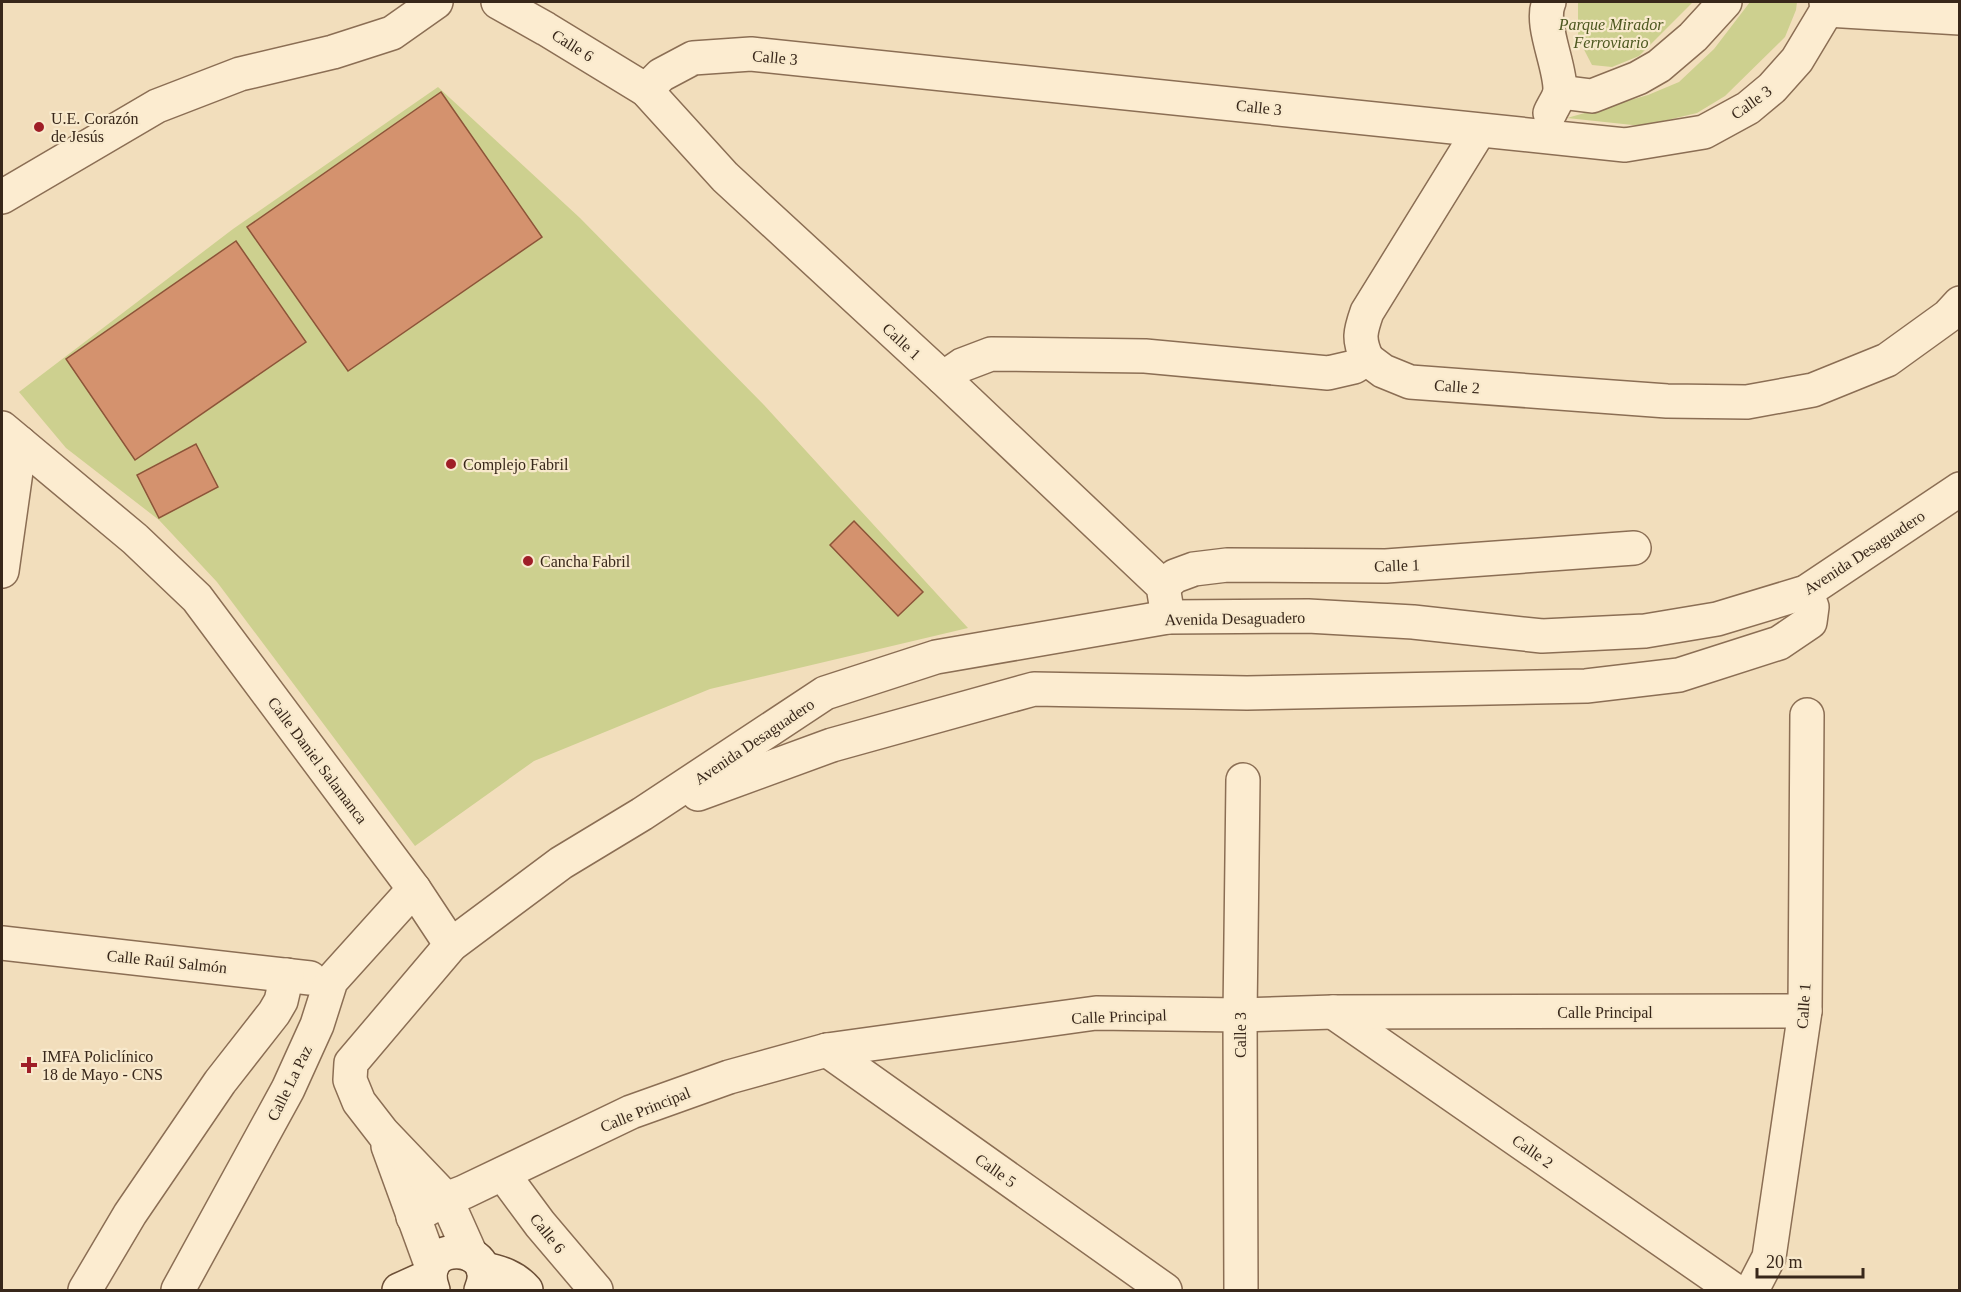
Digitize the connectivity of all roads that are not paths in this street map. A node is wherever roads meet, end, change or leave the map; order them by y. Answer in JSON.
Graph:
{"nodes":[{"id":1,"x":436,"y":2,"type":"edge"},
{"id":2,"x":498,"y":2,"type":"edge"},
{"id":3,"x":1549,"y":2,"type":"edge"},
{"id":4,"x":1725,"y":2,"type":"edge"},
{"id":5,"x":1826,"y":6,"type":"edge"},
{"id":6,"x":1959,"y":18,"type":"edge"},
{"id":7,"x":646,"y":90,"type":"junction"},
{"id":8,"x":1560,"y":92,"type":"junction"},
{"id":9,"x":1479,"y":131,"type":"junction"},
{"id":10,"x":1526,"y":135,"type":"junction"},
{"id":11,"x":2,"y":197,"type":"edge"},
{"id":12,"x":1959,"y":303,"type":"edge"},
{"id":13,"x":1367,"y":359,"type":"junction"},
{"id":14,"x":943,"y":378,"type":"junction"},
{"id":15,"x":11,"y":435,"type":"edge"},
{"id":16,"x":1959,"y":489,"type":"edge"},
{"id":17,"x":1634,"y":548,"type":"dead end"},
{"id":18,"x":2,"y":571,"type":"edge"},
{"id":19,"x":1806,"y":592,"type":"junction"},
{"id":20,"x":1166,"y":602,"type":"junction"},
{"id":21,"x":1808,"y":715,"type":"dead end"},
{"id":22,"x":1243,"y":780,"type":"dead end"},
{"id":23,"x":642,"y":814,"type":"junction"},
{"id":24,"x":414,"y":889,"type":"junction"},
{"id":25,"x":2,"y":943,"type":"edge"},
{"id":26,"x":450,"y":945,"type":"junction"},
{"id":27,"x":287,"y":975,"type":"junction"},
{"id":28,"x":332,"y":981,"type":"junction"},
{"id":29,"x":1804,"y":1011,"type":"junction"},
{"id":30,"x":1333,"y":1012,"type":"junction"},
{"id":31,"x":1239,"y":1015,"type":"junction"},
{"id":32,"x":827,"y":1050,"type":"junction"},
{"id":33,"x":383,"y":1133,"type":"junction"},
{"id":34,"x":504,"y":1174,"type":"junction"},
{"id":35,"x":455,"y":1196,"type":"junction"},
{"id":36,"x":413,"y":1217,"type":"junction"},
{"id":37,"x":479,"y":1271,"type":"edge"},
{"id":38,"x":432,"y":1278,"type":"edge"},
{"id":39,"x":85,"y":1290,"type":"edge"},
{"id":40,"x":178,"y":1290,"type":"edge"},
{"id":41,"x":399,"y":1290,"type":"edge"},
{"id":42,"x":526,"y":1290,"type":"edge"},
{"id":43,"x":596,"y":1290,"type":"edge"},
{"id":44,"x":1165,"y":1290,"type":"edge"},
{"id":45,"x":1241,"y":1290,"type":"edge"},
{"id":46,"x":1734,"y":1290,"type":"edge"},
{"id":47,"x":1752,"y":1290,"type":"edge"}],
"edges":[{"from":1,"to":11,"type":"street"},
{"from":2,"to":7,"type":"street","name":"Calle 6"},
{"from":3,"to":8,"type":"street"},
{"from":4,"to":8,"type":"street"},
{"from":5,"to":6,"type":"street","name":"Calle 3"},
{"from":5,"to":10,"type":"street","name":"Calle 3"},
{"from":7,"to":9,"type":"street","name":"Calle 3"},
{"from":7,"to":14,"type":"street","name":"Calle 1"},
{"from":8,"to":10,"type":"street"},
{"from":9,"to":10,"type":"street","name":"Calle 3"},
{"from":9,"to":13,"type":"street"},
{"from":12,"to":13,"type":"street","name":"Calle 2"},
{"from":13,"to":14,"type":"street"},
{"from":14,"to":20,"type":"street","name":"Calle 1"},
{"from":15,"to":18,"type":"street"},
{"from":15,"to":24,"type":"street","name":"Calle Daniel Salamanca"},
{"from":16,"to":19,"type":"street","name":"Avenida Desaguadero"},
{"from":17,"to":20,"type":"street","name":"Calle 1"},
{"from":19,"to":20,"type":"street","name":"Avenida Desaguadero"},
{"from":19,"to":23,"type":"street"},
{"from":20,"to":23,"type":"street","name":"Avenida Desaguadero"},
{"from":21,"to":29,"type":"street","name":"Calle 1"},
{"from":22,"to":31,"type":"street","name":"Calle 3"},
{"from":23,"to":26,"type":"street","name":"Avenida Desaguadero"},
{"from":24,"to":26,"type":"street","name":"Calle Daniel Salamanca"},
{"from":24,"to":28,"type":"street","name":"Calle La Paz"},
{"from":25,"to":27,"type":"street","name":"Calle Raúl Salmón"},
{"from":26,"to":33,"type":"street"},
{"from":27,"to":28,"type":"street","name":"Calle Raúl Salmón"},
{"from":27,"to":39,"type":"street"},
{"from":28,"to":40,"type":"street","name":"Calle La Paz"},
{"from":29,"to":30,"type":"street","name":"Calle Principal"},
{"from":29,"to":47,"type":"street","name":"Calle 1"},
{"from":30,"to":31,"type":"street","name":"Calle Principal"},
{"from":30,"to":46,"type":"street","name":"Calle 2"},
{"from":31,"to":32,"type":"street","name":"Calle Principal"},
{"from":31,"to":45,"type":"street","name":"Calle 3"},
{"from":32,"to":34,"type":"street","name":"Calle Principal"},
{"from":32,"to":44,"type":"street","name":"Calle 5"},
{"from":33,"to":35,"type":"street"},
{"from":33,"to":36,"type":"street"},
{"from":34,"to":35,"type":"street","name":"Calle Principal"},
{"from":34,"to":43,"type":"street","name":"Calle 6"},
{"from":35,"to":36,"type":"street","name":"Calle Principal"},
{"from":35,"to":37,"type":"street"},
{"from":36,"to":38,"type":"street"},
{"from":37,"to":38,"type":"street"},
{"from":37,"to":42,"type":"street"},
{"from":38,"to":41,"type":"street"}]}
